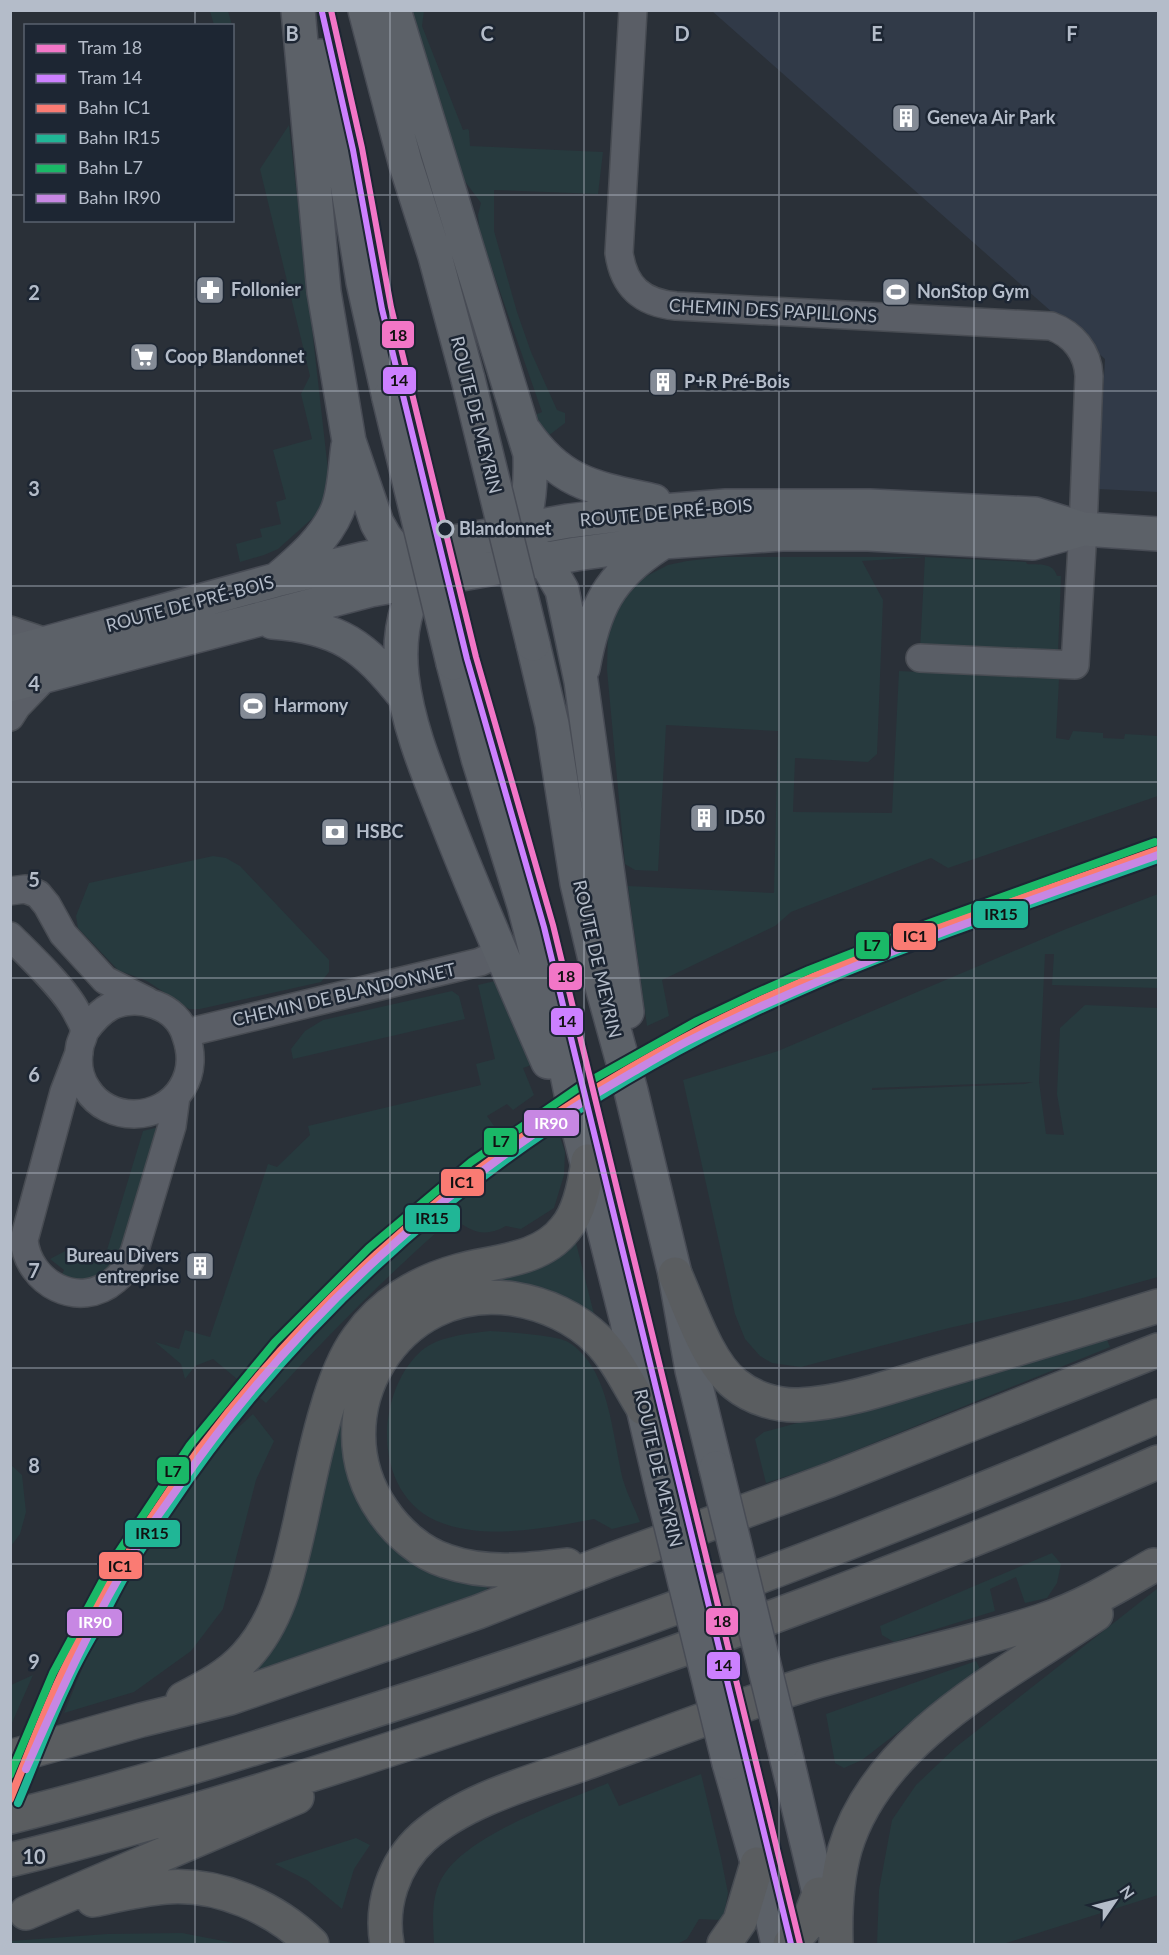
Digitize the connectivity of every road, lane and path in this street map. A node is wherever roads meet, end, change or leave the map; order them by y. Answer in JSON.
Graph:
{"nodes":[{"id":1,"x":298,"y":10,"type":"edge"},
{"id":2,"x":309,"y":10,"type":"edge"},
{"id":3,"x":365,"y":10,"type":"edge"},
{"id":4,"x":394,"y":10,"type":"edge"},
{"id":5,"x":633,"y":10,"type":"edge"},
{"id":6,"x":524,"y":430,"type":"junction"},
{"id":7,"x":349,"y":441,"type":"junction"},
{"id":8,"x":685,"y":508,"type":"junction"},
{"id":9,"x":1083,"y":529,"type":"junction"},
{"id":10,"x":1158,"y":534,"type":"edge"},
{"id":11,"x":663,"y":542,"type":"junction"},
{"id":12,"x":398,"y":552,"type":"junction"},
{"id":13,"x":471,"y":555,"type":"junction"},
{"id":14,"x":544,"y":559,"type":"junction"},
{"id":15,"x":276,"y":580,"type":"junction"},
{"id":16,"x":253,"y":621,"type":"junction"},
{"id":17,"x":10,"y":630,"type":"edge"},
{"id":18,"x":49,"y":643,"type":"junction"},
{"id":19,"x":10,"y":653,"type":"edge"},
{"id":20,"x":920,"y":658,"type":"dead end"},
{"id":21,"x":46,"y":676,"type":"junction"},
{"id":22,"x":581,"y":681,"type":"junction"},
{"id":23,"x":10,"y":685,"type":"edge"},
{"id":24,"x":405,"y":698,"type":"junction"},
{"id":25,"x":10,"y":717,"type":"edge"},
{"id":26,"x":10,"y":891,"type":"edge"},
{"id":27,"x":10,"y":936,"type":"edge"},
{"id":28,"x":500,"y":953,"type":"junction"},
{"id":29,"x":148,"y":1002,"type":"junction"},
{"id":30,"x":186,"y":1033,"type":"junction"},
{"id":31,"x":82,"y":1042,"type":"junction"},
{"id":32,"x":631,"y":1091,"type":"junction"},
{"id":33,"x":176,"y":1096,"type":"junction"},
{"id":34,"x":578,"y":1123,"type":"junction"},
{"id":35,"x":588,"y":1161,"type":"junction"},
{"id":36,"x":675,"y":1274,"type":"junction"},
{"id":37,"x":1158,"y":1306,"type":"edge"},
{"id":38,"x":1158,"y":1350,"type":"edge"},
{"id":39,"x":643,"y":1408,"type":"junction"},
{"id":40,"x":1158,"y":1416,"type":"edge"},
{"id":41,"x":1158,"y":1462,"type":"edge"},
{"id":42,"x":611,"y":1560,"type":"junction"},
{"id":43,"x":1156,"y":1563,"type":"edge"},
{"id":44,"x":141,"y":1720,"type":"junction"},
{"id":45,"x":450,"y":1730,"type":"junction"},
{"id":46,"x":10,"y":1757,"type":"edge"},
{"id":47,"x":10,"y":1817,"type":"edge"},
{"id":48,"x":10,"y":1860,"type":"edge"},
{"id":49,"x":757,"y":1863,"type":"junction"},
{"id":50,"x":819,"y":1894,"type":"junction"},
{"id":51,"x":18,"y":1915,"type":"edge"},
{"id":52,"x":312,"y":1944,"type":"edge"},
{"id":53,"x":387,"y":1944,"type":"edge"},
{"id":54,"x":724,"y":1944,"type":"edge"},
{"id":55,"x":778,"y":1944,"type":"edge"},
{"id":56,"x":790,"y":1944,"type":"edge"},
{"id":57,"x":831,"y":1944,"type":"edge"},
{"id":58,"x":836,"y":1944,"type":"edge"}],
"edges":[{"from":1,"to":7,"type":"main road"},
{"from":2,"to":34,"type":"main road","name":"ROUTE DE MEYRIN","bridge":true},
{"from":3,"to":32,"type":"main road","name":"ROUTE DE MEYRIN","bridge":true},
{"from":4,"to":6,"type":"main road"},
{"from":5,"to":9,"type":"street","name":"CHEMIN DES PAPILLONS"},
{"from":6,"to":8,"type":"main road"},
{"from":6,"to":13,"type":"main road"},
{"from":7,"to":12,"type":"main road"},
{"from":7,"to":15,"type":"main road"},
{"from":8,"to":9,"type":"main road","name":"ROUTE DE PRÉ-BOIS"},
{"from":8,"to":13,"type":"main road","name":"ROUTE DE PRÉ-BOIS"},
{"from":9,"to":10,"type":"main road","name":"ROUTE DE PRÉ-BOIS"},
{"from":9,"to":11,"type":"main road","name":"ROUTE DE PRÉ-BOIS"},
{"from":9,"to":20,"type":"street","name":"CHEMIN DES PAPILLONS"},
{"from":11,"to":14,"type":"main road","name":"ROUTE DE PRÉ-BOIS"},
{"from":11,"to":22,"type":"main road"},
{"from":12,"to":13,"type":"main road","name":"ROUTE DE PRÉ-BOIS"},
{"from":12,"to":13,"type":"main road"},
{"from":12,"to":15,"type":"main road","name":"ROUTE DE PRÉ-BOIS"},
{"from":13,"to":14,"type":"main road","name":"ROUTE DE PRÉ-BOIS"},
{"from":13,"to":14,"type":"main road"},
{"from":13,"to":16,"type":"main road","name":"ROUTE DE PRÉ-BOIS"},
{"from":13,"to":24,"type":"main road"},
{"from":14,"to":22,"type":"main road"},
{"from":15,"to":18,"type":"main road","name":"ROUTE DE PRÉ-BOIS"},
{"from":16,"to":21,"type":"main road","name":"ROUTE DE PRÉ-BOIS"},
{"from":16,"to":24,"type":"main road"},
{"from":17,"to":18,"type":"street"},
{"from":18,"to":19,"type":"main road","name":"ROUTE DE PRÉ-BOIS"},
{"from":21,"to":23,"type":"main road","name":"ROUTE DE PRÉ-BOIS"},
{"from":21,"to":25,"type":"street"},
{"from":22,"to":32,"type":"main road"},
{"from":24,"to":28,"type":"main road"},
{"from":26,"to":29,"type":"street"},
{"from":27,"to":31,"type":"street"},
{"from":28,"to":30,"type":"street","name":"CHEMIN DE BLANDONNET"},
{"from":28,"to":34,"type":"main road"},
{"from":29,"to":30,"type":"street"},
{"from":29,"to":31,"type":"street"},
{"from":30,"to":33,"type":"street"},
{"from":31,"to":33,"type":"street"},
{"from":31,"to":33,"type":"street"},
{"from":32,"to":36,"type":"main road","name":"ROUTE DE MEYRIN"},
{"from":34,"to":35,"type":"main road","name":"ROUTE DE MEYRIN"},
{"from":35,"to":39,"type":"main road","name":"ROUTE DE MEYRIN"},
{"from":35,"to":44,"type":"highway"},
{"from":36,"to":37,"type":"highway"},
{"from":36,"to":50,"type":"main road","name":"ROUTE DE MEYRIN","bridge":true},
{"from":38,"to":42,"type":"highway"},
{"from":39,"to":42,"type":"highway"},
{"from":39,"to":49,"type":"main road","name":"ROUTE DE MEYRIN","bridge":true},
{"from":40,"to":47,"type":"highway"},
{"from":41,"to":45,"type":"highway"},
{"from":42,"to":44,"type":"highway"},
{"from":43,"to":53,"type":"highway"},
{"from":43,"to":58,"type":"highway"},
{"from":44,"to":46,"type":"highway"},
{"from":45,"to":48,"type":"highway"},
{"from":45,"to":51,"type":"highway"},
{"from":49,"to":54,"type":"highway"},
{"from":49,"to":55,"type":"main road","name":"ROUTE DE MEYRIN"},
{"from":50,"to":56,"type":"highway"},
{"from":50,"to":57,"type":"main road","name":"ROUTE DE MEYRIN"},
{"from":51,"to":52,"type":"highway"}]}
